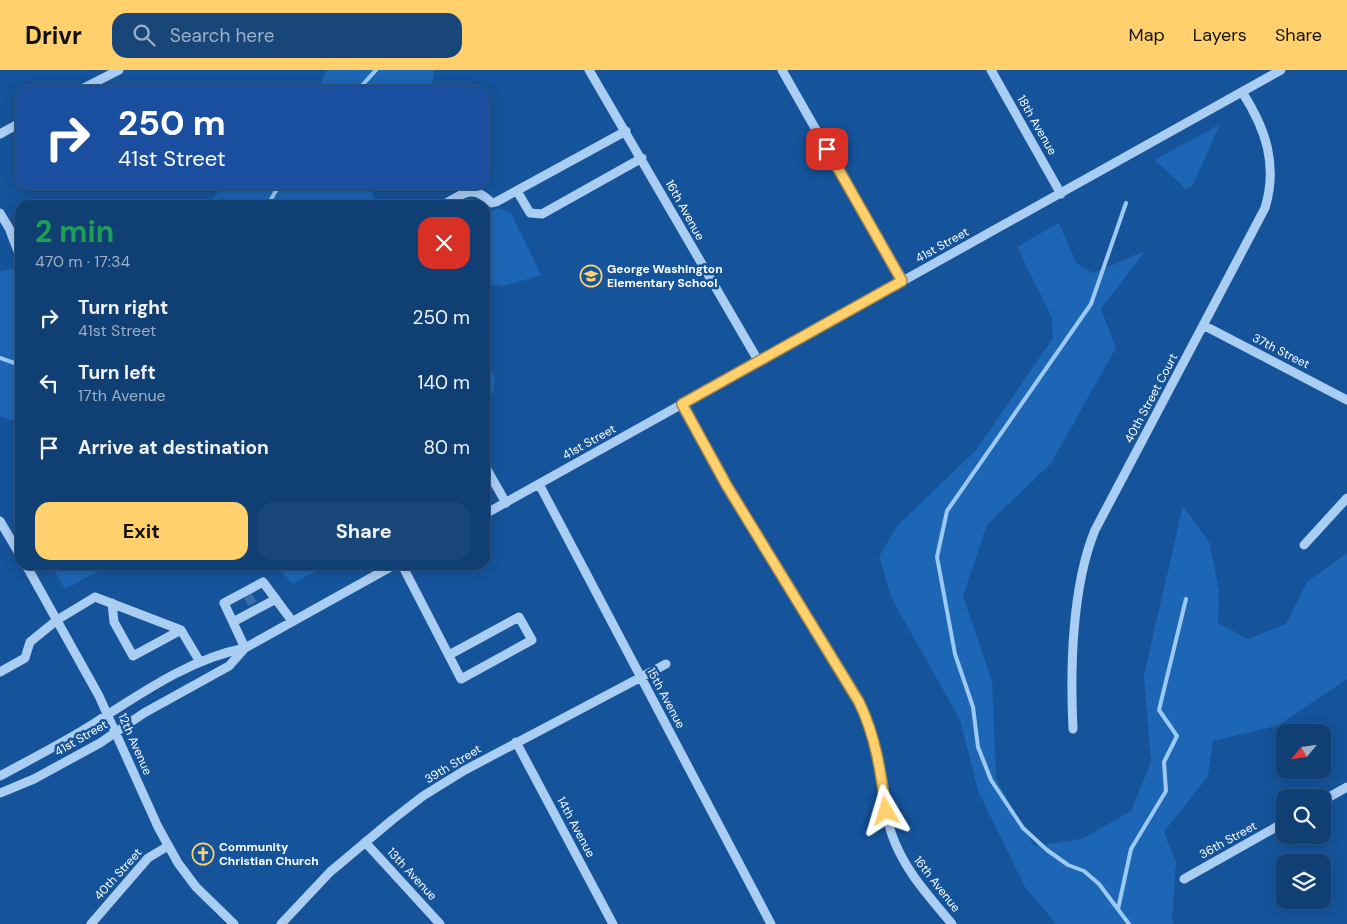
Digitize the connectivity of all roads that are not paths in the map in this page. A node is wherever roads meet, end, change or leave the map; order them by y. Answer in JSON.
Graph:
{"nodes":[{"id":1,"x":119,"y":70,"type":"edge"},
{"id":2,"x":589,"y":70,"type":"edge"},
{"id":3,"x":782,"y":70,"type":"edge"},
{"id":4,"x":990,"y":70,"type":"edge"},
{"id":5,"x":1281,"y":70,"type":"edge"},
{"id":6,"x":90,"y":85,"type":"edge"},
{"id":7,"x":1242,"y":92,"type":"junction"},
{"id":8,"x":15,"y":126,"type":"edge"},
{"id":9,"x":626,"y":131,"type":"junction"},
{"id":10,"x":0,"y":134,"type":"edge"},
{"id":11,"x":642,"y":158,"type":"junction"},
{"id":12,"x":516,"y":191,"type":"junction"},
{"id":13,"x":1061,"y":194,"type":"junction"},
{"id":14,"x":452,"y":200,"type":"edge"},
{"id":15,"x":490,"y":200,"type":"edge"},
{"id":16,"x":490,"y":200,"type":"edge"},
{"id":17,"x":0,"y":213,"type":"edge"},
{"id":18,"x":15,"y":244,"type":"edge"},
{"id":19,"x":902,"y":281,"type":"junction"},
{"id":20,"x":1203,"y":325,"type":"junction"},
{"id":21,"x":759,"y":362,"type":"junction"},
{"id":22,"x":1346,"y":397,"type":"edge"},
{"id":23,"x":682,"y":404,"type":"junction"},
{"id":24,"x":490,"y":475,"type":"edge"},
{"id":25,"x":539,"y":484,"type":"junction"},
{"id":26,"x":1347,"y":498,"type":"edge"},
{"id":27,"x":506,"y":503,"type":"junction"},
{"id":28,"x":490,"y":511,"type":"edge"},
{"id":29,"x":0,"y":521,"type":"edge"},
{"id":30,"x":1304,"y":545,"type":"dead end"},
{"id":31,"x":15,"y":546,"type":"edge"},
{"id":32,"x":29,"y":570,"type":"edge"},
{"id":33,"x":385,"y":570,"type":"edge"},
{"id":34,"x":405,"y":570,"type":"edge"},
{"id":35,"x":276,"y":599,"type":"junction"},
{"id":36,"x":112,"y":603,"type":"junction"},
{"id":37,"x":56,"y":620,"type":"junction"},
{"id":38,"x":292,"y":621,"type":"junction"},
{"id":39,"x":233,"y":622,"type":"junction"},
{"id":40,"x":181,"y":630,"type":"junction"},
{"id":41,"x":245,"y":648,"type":"junction"},
{"id":42,"x":449,"y":656,"type":"junction"},
{"id":43,"x":200,"y":662,"type":"junction"},
{"id":44,"x":666,"y":664,"type":"dead end"},
{"id":45,"x":0,"y":672,"type":"edge"},
{"id":46,"x":640,"y":676,"type":"junction"},
{"id":47,"x":108,"y":714,"type":"junction"},
{"id":48,"x":1073,"y":729,"type":"dead end"},
{"id":49,"x":117,"y":732,"type":"junction"},
{"id":50,"x":516,"y":742,"type":"junction"},
{"id":51,"x":0,"y":776,"type":"edge"},
{"id":52,"x":1347,"y":787,"type":"edge"},
{"id":53,"x":0,"y":793,"type":"edge"},
{"id":54,"x":1331,"y":795,"type":"edge"},
{"id":55,"x":1276,"y":827,"type":"edge"},
{"id":56,"x":364,"y":842,"type":"junction"},
{"id":57,"x":168,"y":846,"type":"junction"},
{"id":58,"x":1184,"y":879,"type":"dead end"},
{"id":59,"x":91,"y":924,"type":"edge"},
{"id":60,"x":234,"y":924,"type":"edge"},
{"id":61,"x":281,"y":924,"type":"edge"},
{"id":62,"x":440,"y":924,"type":"edge"},
{"id":63,"x":613,"y":924,"type":"edge"},
{"id":64,"x":771,"y":924,"type":"edge"},
{"id":65,"x":952,"y":924,"type":"edge"}],
"edges":[{"from":1,"to":6,"type":"street"},
{"from":2,"to":9,"type":"street","name":"16th Avenue"},
{"from":3,"to":19,"type":"street"},
{"from":4,"to":13,"type":"street","name":"18th Avenue"},
{"from":5,"to":7,"type":"street","name":"41st Street"},
{"from":7,"to":13,"type":"street","name":"41st Street"},
{"from":7,"to":20,"type":"street","name":"40th Street Court"},
{"from":8,"to":10,"type":"street"},
{"from":9,"to":11,"type":"street","name":"16th Avenue"},
{"from":9,"to":12,"type":"street"},
{"from":11,"to":12,"type":"street"},
{"from":11,"to":21,"type":"street","name":"16th Avenue"},
{"from":12,"to":15,"type":"street"},
{"from":13,"to":19,"type":"street","name":"41st Street"},
{"from":14,"to":16,"type":"street"},
{"from":17,"to":18,"type":"street"},
{"from":19,"to":21,"type":"street","name":"41st Street"},
{"from":20,"to":22,"type":"street","name":"37th Street"},
{"from":20,"to":48,"type":"street","name":"40th Street Court"},
{"from":21,"to":23,"type":"street","name":"41st Street"},
{"from":23,"to":25,"type":"street","name":"41st Street"},
{"from":23,"to":65,"type":"street","name":"16th Avenue"},
{"from":24,"to":27,"type":"street"},
{"from":25,"to":27,"type":"street","name":"41st Street"},
{"from":25,"to":46,"type":"street","name":"15th Avenue"},
{"from":26,"to":30,"type":"street"},
{"from":27,"to":28,"type":"street","name":"41st Street"},
{"from":29,"to":31,"type":"street"},
{"from":32,"to":37,"type":"street","name":"12th Avenue"},
{"from":33,"to":38,"type":"street","name":"41st Street"},
{"from":34,"to":42,"type":"street"},
{"from":35,"to":38,"type":"street"},
{"from":35,"to":39,"type":"street"},
{"from":35,"to":39,"type":"street"},
{"from":36,"to":37,"type":"street"},
{"from":36,"to":40,"type":"street"},
{"from":36,"to":40,"type":"street"},
{"from":37,"to":45,"type":"street"},
{"from":37,"to":47,"type":"street","name":"12th Avenue"},
{"from":38,"to":41,"type":"street","name":"41st Street"},
{"from":39,"to":41,"type":"street"},
{"from":40,"to":43,"type":"street"},
{"from":41,"to":43,"type":"street","name":"41st Street"},
{"from":41,"to":49,"type":"street","name":"41st Street"},
{"from":42,"to":42,"type":"street"},
{"from":43,"to":47,"type":"street","name":"41st Street"},
{"from":44,"to":46,"type":"street","name":"39th Street"},
{"from":46,"to":50,"type":"street","name":"39th Street"},
{"from":46,"to":64,"type":"street","name":"15th Avenue"},
{"from":47,"to":49,"type":"street","name":"12th Avenue"},
{"from":47,"to":51,"type":"street","name":"41st Street"},
{"from":49,"to":53,"type":"street","name":"41st Street"},
{"from":49,"to":57,"type":"street","name":"12th Avenue"},
{"from":50,"to":56,"type":"street","name":"39th Street"},
{"from":50,"to":63,"type":"street","name":"14th Avenue"},
{"from":52,"to":54,"type":"street"},
{"from":55,"to":58,"type":"street","name":"36th Street"},
{"from":56,"to":61,"type":"street","name":"39th Street"},
{"from":56,"to":62,"type":"street","name":"13th Avenue"},
{"from":57,"to":59,"type":"street","name":"40th Street"},
{"from":57,"to":60,"type":"street","name":"12th Avenue"}]}
